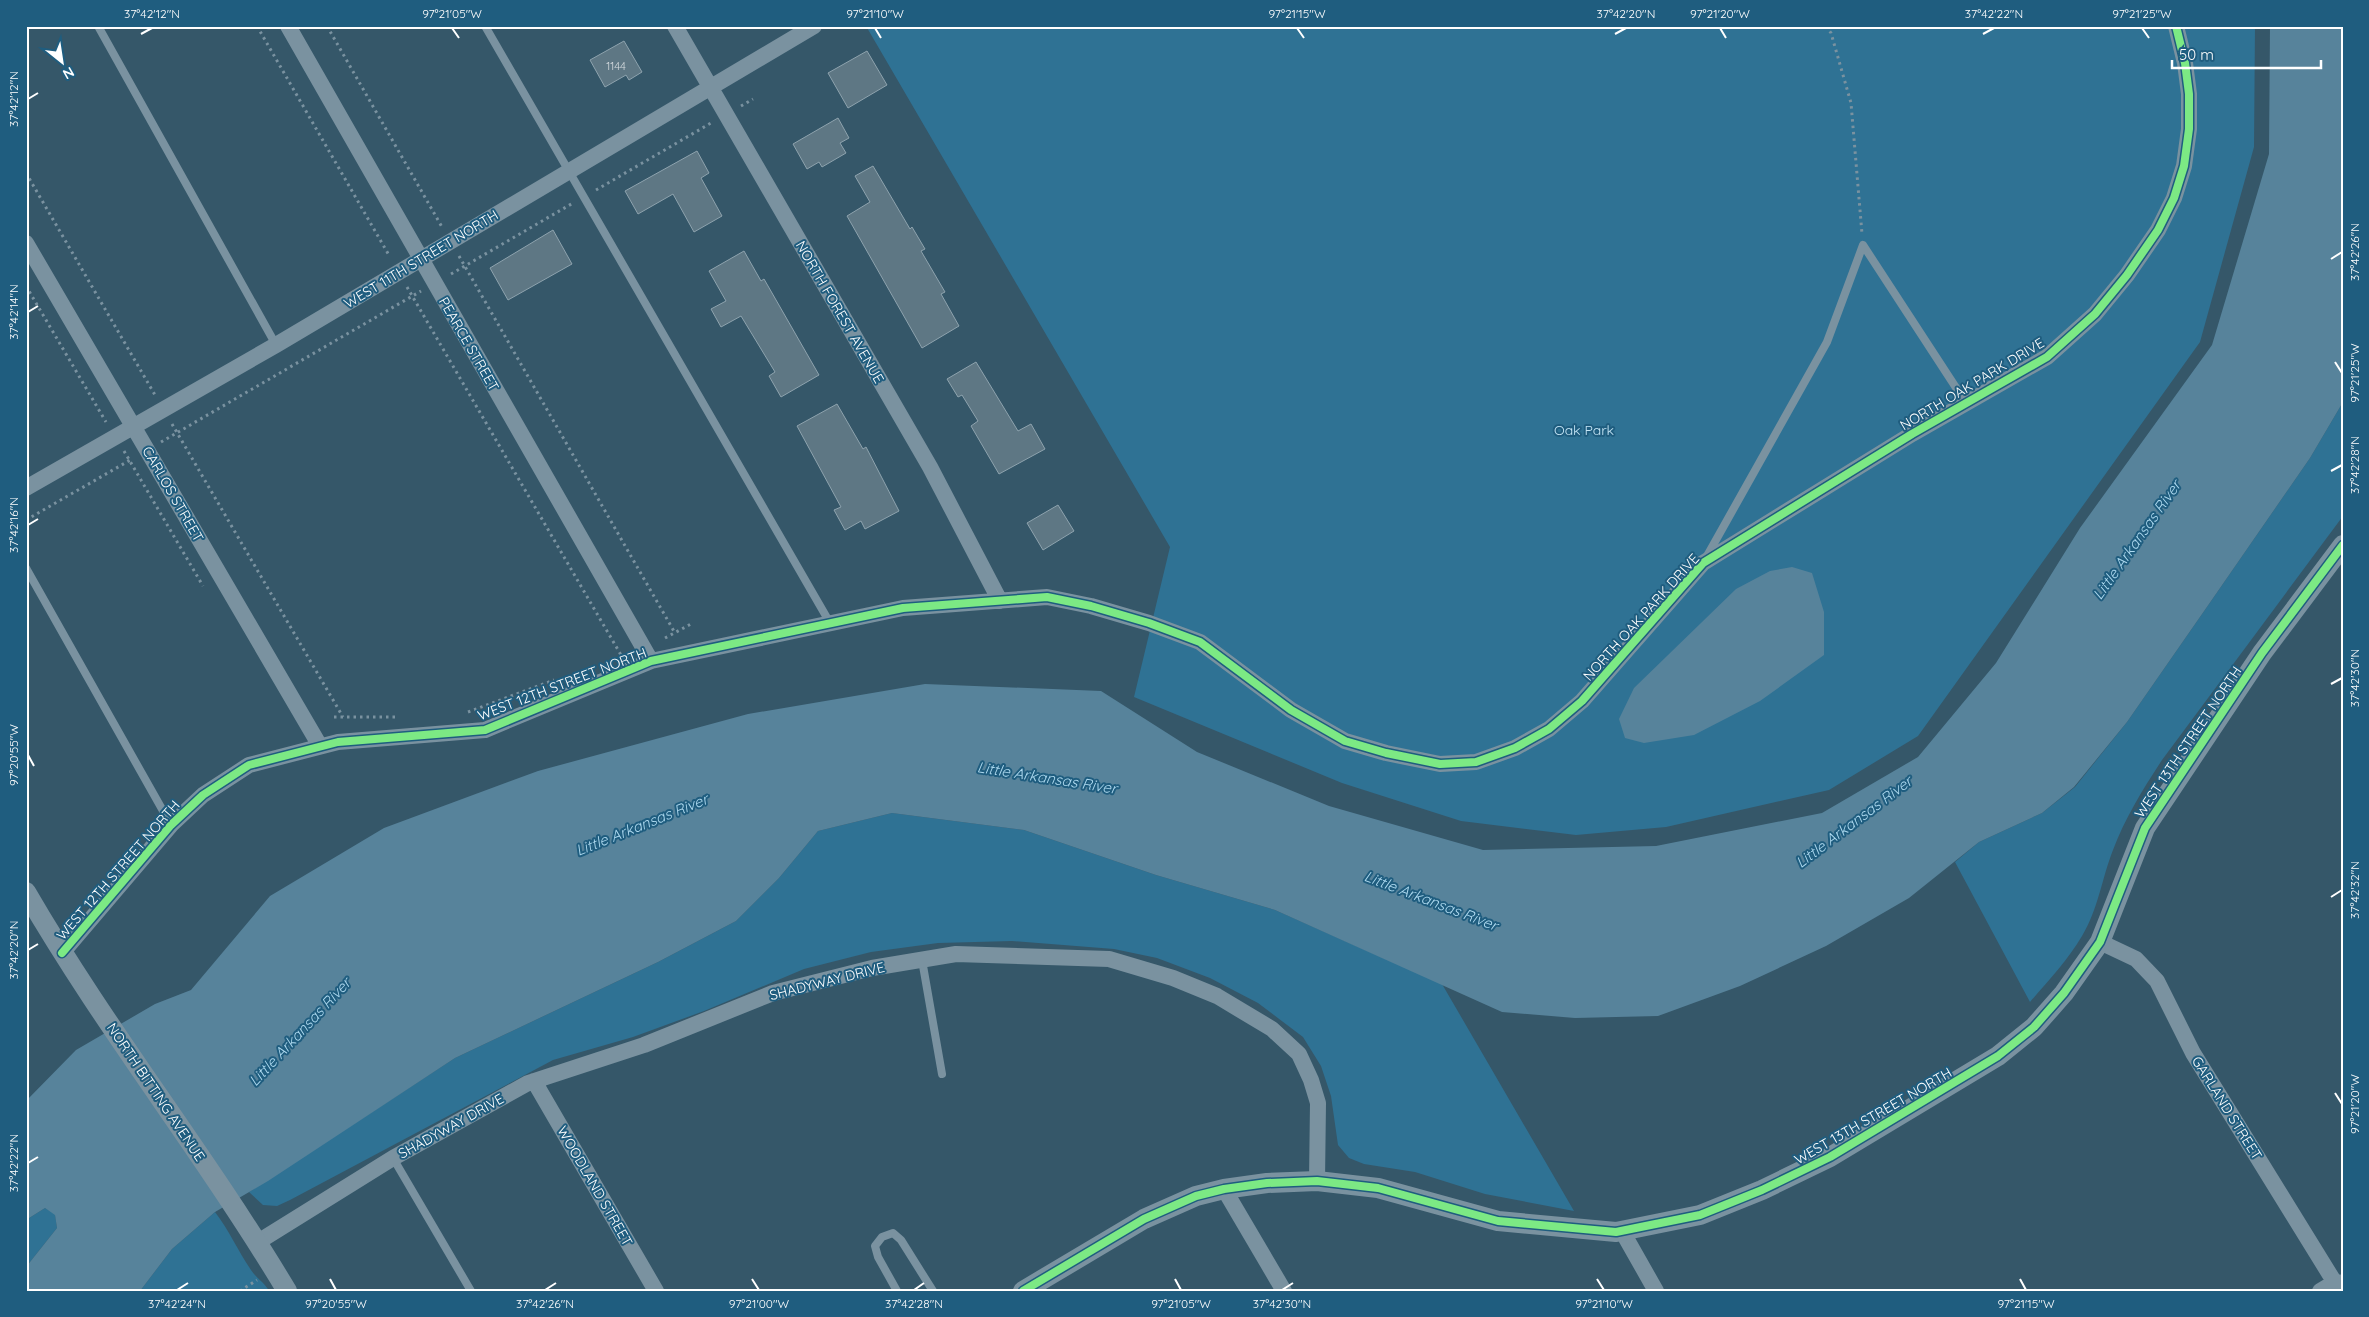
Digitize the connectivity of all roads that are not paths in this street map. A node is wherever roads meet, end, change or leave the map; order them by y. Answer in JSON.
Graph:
{"nodes":[{"id":1,"x":98,"y":26,"type":"edge"},
{"id":2,"x":288,"y":26,"type":"edge"},
{"id":3,"x":485,"y":26,"type":"edge"},
{"id":4,"x":675,"y":26,"type":"edge"},
{"id":5,"x":814,"y":26,"type":"edge"},
{"id":6,"x":2176,"y":26,"type":"edge"},
{"id":7,"x":711,"y":87,"type":"junction"},
{"id":8,"x":568,"y":172,"type":"junction"},
{"id":9,"x":26,"y":243,"type":"edge"},
{"id":10,"x":420,"y":260,"type":"junction"},
{"id":11,"x":276,"y":344,"type":"junction"},
{"id":12,"x":1966,"y":403,"type":"junction"},
{"id":13,"x":134,"y":426,"type":"junction"},
{"id":14,"x":26,"y":488,"type":"edge"},
{"id":15,"x":2343,"y":545,"type":"edge"},
{"id":16,"x":1703,"y":563,"type":"junction"},
{"id":17,"x":26,"y":568,"type":"edge"},
{"id":18,"x":1000,"y":600,"type":"junction"},
{"id":19,"x":830,"y":623,"type":"junction"},
{"id":20,"x":647,"y":654,"type":"junction"},
{"id":21,"x":320,"y":746,"type":"junction"},
{"id":22,"x":171,"y":825,"type":"junction"},
{"id":23,"x":26,"y":892,"type":"edge"},
{"id":24,"x":2100,"y":942,"type":"junction"},
{"id":25,"x":62,"y":953,"type":"junction"},
{"id":26,"x":922,"y":960,"type":"junction"},
{"id":27,"x":942,"y":1074,"type":"dead end"},
{"id":28,"x":534,"y":1080,"type":"junction"},
{"id":29,"x":393,"y":1158,"type":"junction"},
{"id":30,"x":1317,"y":1181,"type":"junction"},
{"id":31,"x":1224,"y":1189,"type":"junction"},
{"id":32,"x":1622,"y":1231,"type":"junction"},
{"id":33,"x":258,"y":1242,"type":"junction"},
{"id":34,"x":2340,"y":1284,"type":"edge"},
{"id":35,"x":287,"y":1291,"type":"edge"},
{"id":36,"x":471,"y":1291,"type":"edge"},
{"id":37,"x":656,"y":1291,"type":"edge"},
{"id":38,"x":897,"y":1291,"type":"edge"},
{"id":39,"x":933,"y":1291,"type":"edge"},
{"id":40,"x":1023,"y":1291,"type":"edge"},
{"id":41,"x":1284,"y":1291,"type":"edge"},
{"id":42,"x":1656,"y":1291,"type":"edge"},
{"id":43,"x":2320,"y":1291,"type":"edge"}],
"edges":[{"from":1,"to":11,"type":"lane"},
{"from":2,"to":10,"type":"street","name":"PEARCE STREET"},
{"from":3,"to":8,"type":"lane"},
{"from":4,"to":7,"type":"street","name":"NORTH FOREST AVENUE"},
{"from":5,"to":7,"type":"street","name":"WEST 11TH STREET NORTH"},
{"from":6,"to":12,"type":"street","name":"NORTH OAK PARK DRIVE"},
{"from":7,"to":8,"type":"street","name":"WEST 11TH STREET NORTH"},
{"from":7,"to":18,"type":"street","name":"NORTH FOREST AVENUE"},
{"from":8,"to":10,"type":"street","name":"WEST 11TH STREET NORTH"},
{"from":8,"to":19,"type":"lane"},
{"from":9,"to":13,"type":"street","name":"CARLOS STREET"},
{"from":10,"to":11,"type":"street","name":"WEST 11TH STREET NORTH"},
{"from":10,"to":20,"type":"street","name":"PEARCE STREET"},
{"from":11,"to":13,"type":"street","name":"WEST 11TH STREET NORTH"},
{"from":12,"to":16,"type":"street","name":"NORTH OAK PARK DRIVE"},
{"from":12,"to":16,"type":"lane"},
{"from":13,"to":14,"type":"street","name":"WEST 11TH STREET NORTH"},
{"from":13,"to":21,"type":"street","name":"CARLOS STREET"},
{"from":15,"to":24,"type":"street","name":"WEST 13TH STREET NORTH"},
{"from":16,"to":18,"type":"street","name":"NORTH OAK PARK DRIVE"},
{"from":17,"to":22,"type":"lane"},
{"from":18,"to":19,"type":"street","name":"WEST 12TH STREET NORTH"},
{"from":19,"to":20,"type":"street","name":"WEST 12TH STREET NORTH"},
{"from":20,"to":21,"type":"street","name":"WEST 12TH STREET NORTH"},
{"from":21,"to":22,"type":"street","name":"WEST 12TH STREET NORTH"},
{"from":22,"to":25,"type":"street","name":"WEST 12TH STREET NORTH"},
{"from":23,"to":25,"type":"street","name":"NORTH BITTING AVENUE"},
{"from":24,"to":32,"type":"street","name":"WEST 13TH STREET NORTH"},
{"from":24,"to":34,"type":"street","name":"GARLAND STREET"},
{"from":25,"to":33,"type":"street","name":"NORTH BITTING AVENUE"},
{"from":26,"to":27,"type":"lane"},
{"from":26,"to":28,"type":"street","name":"SHADYWAY DRIVE"},
{"from":26,"to":30,"type":"street","name":"SHADYWAY DRIVE"},
{"from":28,"to":29,"type":"street","name":"SHADYWAY DRIVE"},
{"from":28,"to":37,"type":"street","name":"WOODLAND STREET"},
{"from":29,"to":33,"type":"street","name":"SHADYWAY DRIVE"},
{"from":29,"to":36,"type":"lane"},
{"from":30,"to":31,"type":"street","name":"WEST 13TH STREET NORTH"},
{"from":30,"to":32,"type":"street","name":"WEST 13TH STREET NORTH"},
{"from":31,"to":40,"type":"street","name":"WEST 13TH STREET NORTH"},
{"from":31,"to":41,"type":"street"},
{"from":32,"to":42,"type":"street"},
{"from":33,"to":35,"type":"street","name":"NORTH BITTING AVENUE"},
{"from":34,"to":43,"type":"street"},
{"from":38,"to":39,"type":"lane"}]}
